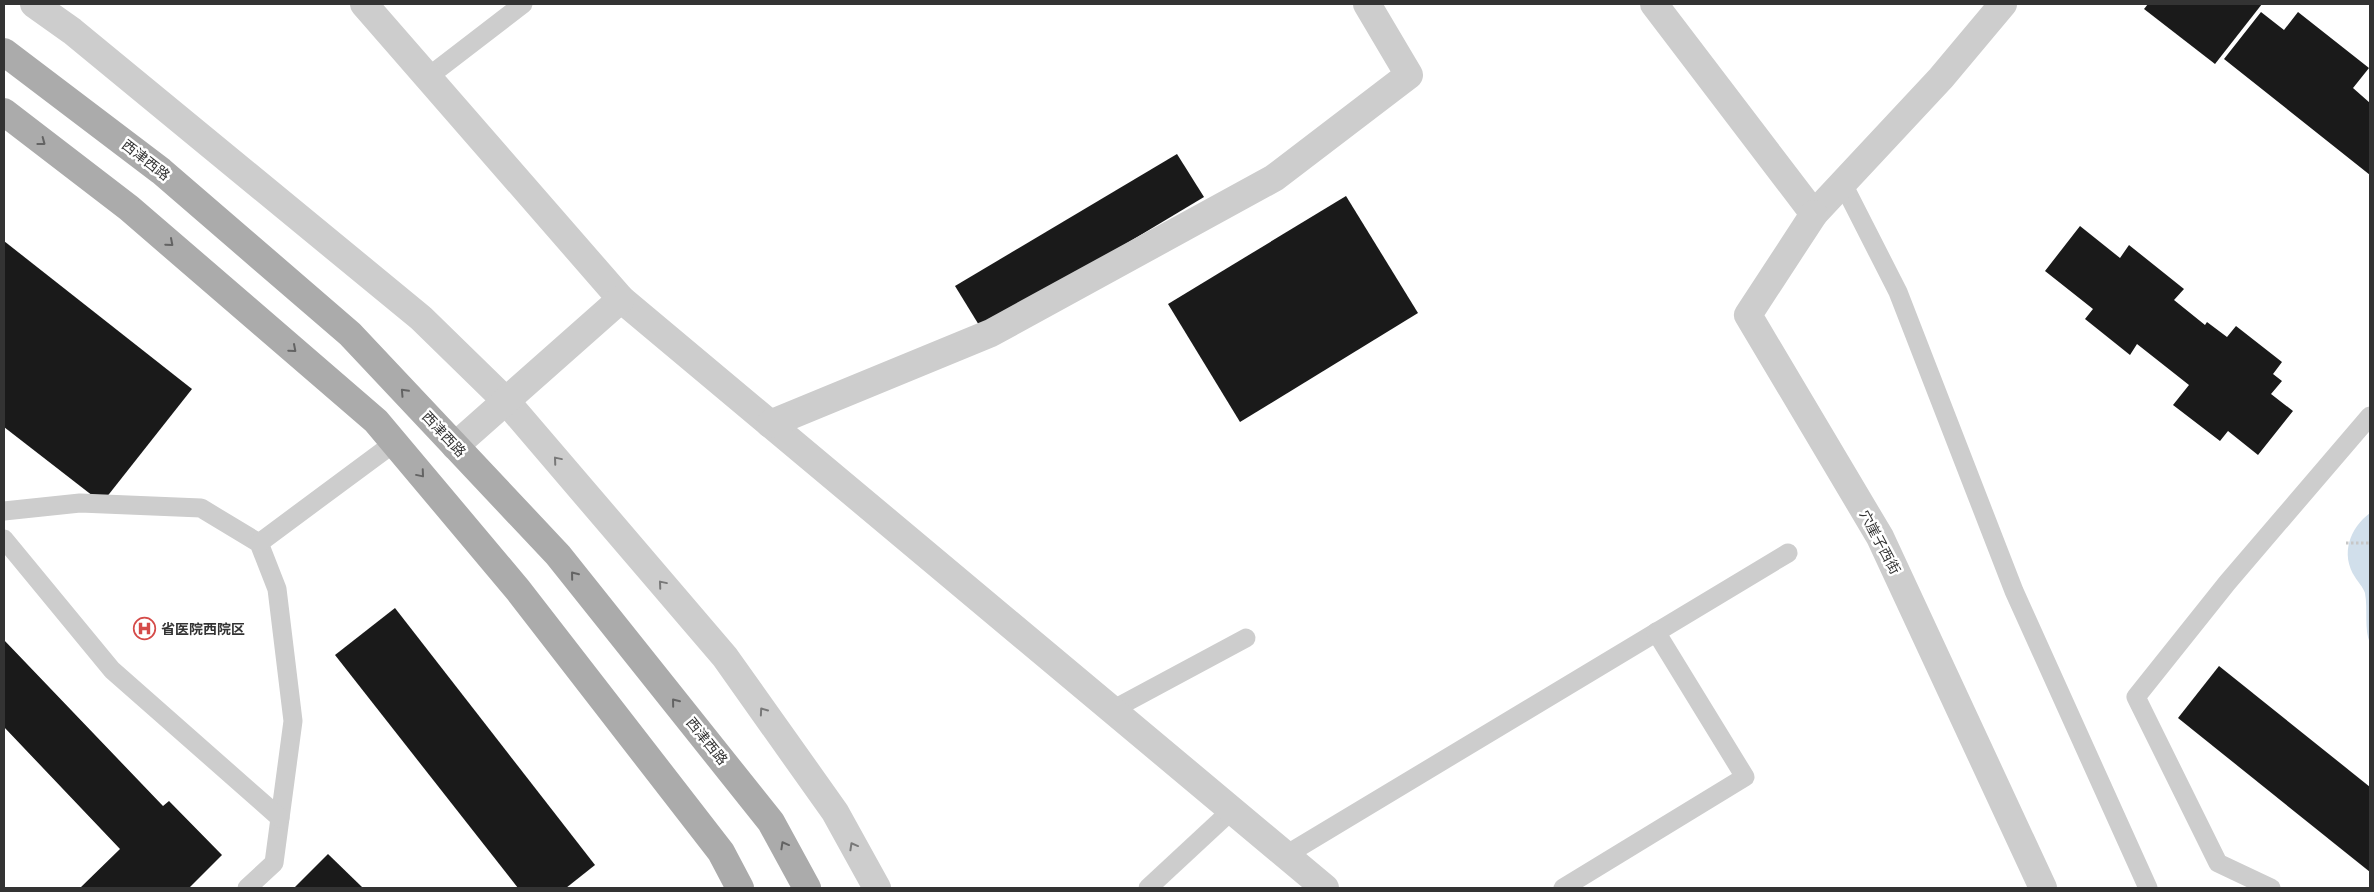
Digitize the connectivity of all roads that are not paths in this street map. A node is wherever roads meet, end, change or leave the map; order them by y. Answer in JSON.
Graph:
{"nodes":[{"id":1,"x":34,"y":4,"type":"edge"},
{"id":2,"x":364,"y":4,"type":"edge"},
{"id":3,"x":523,"y":4,"type":"edge"},
{"id":4,"x":1367,"y":4,"type":"edge"},
{"id":5,"x":1654,"y":4,"type":"edge"},
{"id":6,"x":2003,"y":4,"type":"edge"},
{"id":7,"x":4,"y":52,"type":"edge"},
{"id":8,"x":428,"y":77,"type":"junction"},
{"id":9,"x":4,"y":112,"type":"edge"},
{"id":10,"x":1843,"y":184,"type":"junction"},
{"id":11,"x":1814,"y":214,"type":"junction"},
{"id":12,"x":621,"y":299,"type":"junction"},
{"id":13,"x":506,"y":401,"type":"junction"},
{"id":14,"x":2370,"y":416,"type":"edge"},
{"id":15,"x":770,"y":424,"type":"junction"},
{"id":16,"x":394,"y":443,"type":"junction"},
{"id":17,"x":455,"y":446,"type":"junction"},
{"id":18,"x":4,"y":511,"type":"edge"},
{"id":19,"x":4,"y":539,"type":"edge"},
{"id":20,"x":260,"y":543,"type":"junction"},
{"id":21,"x":1788,"y":553,"type":"dead end"},
{"id":22,"x":1656,"y":632,"type":"junction"},
{"id":23,"x":1246,"y":638,"type":"dead end"},
{"id":24,"x":1112,"y":710,"type":"junction"},
{"id":25,"x":1232,"y":810,"type":"junction"},
{"id":26,"x":280,"y":818,"type":"junction"},
{"id":27,"x":1286,"y":855,"type":"junction"},
{"id":28,"x":247,"y":888,"type":"edge"},
{"id":29,"x":740,"y":888,"type":"edge"},
{"id":30,"x":807,"y":888,"type":"edge"},
{"id":31,"x":877,"y":888,"type":"edge"},
{"id":32,"x":1148,"y":888,"type":"edge"},
{"id":33,"x":1326,"y":888,"type":"edge"},
{"id":34,"x":1563,"y":888,"type":"edge"},
{"id":35,"x":2044,"y":888,"type":"edge"},
{"id":36,"x":2148,"y":888,"type":"edge"},
{"id":37,"x":2271,"y":888,"type":"edge"}],
"edges":[{"from":1,"to":13,"type":"street"},
{"from":2,"to":8,"type":"street"},
{"from":3,"to":8,"type":"lane"},
{"from":4,"to":15,"type":"street"},
{"from":5,"to":11,"type":"street"},
{"from":6,"to":10,"type":"street"},
{"from":17,"to":7,"type":"main road","name":"西津西路","one_way":true},
{"from":8,"to":12,"type":"street"},
{"from":9,"to":16,"type":"main road","one_way":true},
{"from":10,"to":11,"type":"street"},
{"from":10,"to":36,"type":"lane"},
{"from":11,"to":35,"type":"street","name":"穴崖子西街"},
{"from":12,"to":13,"type":"street"},
{"from":12,"to":15,"type":"street"},
{"from":13,"to":17,"type":"street"},
{"from":31,"to":13,"type":"street","one_way":true},
{"from":14,"to":37,"type":"lane"},
{"from":15,"to":24,"type":"street"},
{"from":16,"to":20,"type":"lane"},
{"from":16,"to":29,"type":"main road","one_way":true},
{"from":30,"to":17,"type":"main road","name":"西津西路","one_way":true},
{"from":18,"to":20,"type":"lane"},
{"from":19,"to":26,"type":"lane"},
{"from":20,"to":26,"type":"lane"},
{"from":21,"to":22,"type":"lane"},
{"from":22,"to":27,"type":"lane"},
{"from":22,"to":34,"type":"lane"},
{"from":23,"to":24,"type":"lane"},
{"from":24,"to":25,"type":"street"},
{"from":25,"to":27,"type":"street"},
{"from":25,"to":32,"type":"lane"},
{"from":26,"to":28,"type":"lane"},
{"from":27,"to":33,"type":"street"}]}
